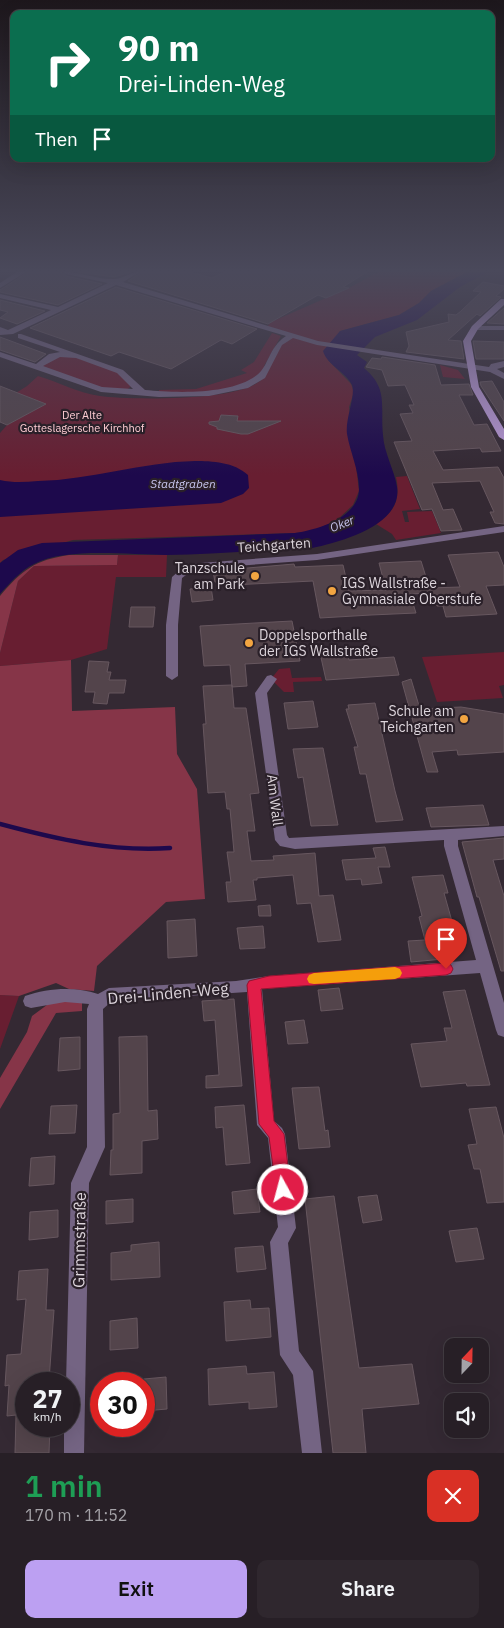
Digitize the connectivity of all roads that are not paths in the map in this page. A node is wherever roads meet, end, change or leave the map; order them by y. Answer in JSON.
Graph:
{"nodes":[{"id":1,"x":33,"y":340,"type":"edge"},
{"id":2,"x":285,"y":340,"type":"edge"},
{"id":3,"x":305,"y":340,"type":"edge"},
{"id":4,"x":468,"y":340,"type":"edge"},
{"id":5,"x":73,"y":353,"type":"junction"},
{"id":6,"x":0,"y":354,"type":"edge"},
{"id":7,"x":504,"y":364,"type":"edge"},
{"id":8,"x":471,"y":367,"type":"junction"},
{"id":9,"x":37,"y":368,"type":"junction"},
{"id":10,"x":492,"y":370,"type":"junction"},
{"id":11,"x":504,"y":376,"type":"edge"},
{"id":12,"x":144,"y":393,"type":"junction"},
{"id":13,"x":503,"y":432,"type":"edge"},
{"id":14,"x":504,"y":529,"type":"edge"},
{"id":15,"x":172,"y":676,"type":"dead end"},
{"id":16,"x":271,"y":679,"type":"dead end"},
{"id":17,"x":504,"y":830,"type":"edge"},
{"id":18,"x":455,"y":833,"type":"junction"},
{"id":19,"x":486,"y":966,"type":"junction"},
{"id":20,"x":254,"y":985,"type":"junction"},
{"id":21,"x":31,"y":1001,"type":"dead end"},
{"id":22,"x":99,"y":1001,"type":"junction"},
{"id":23,"x":504,"y":1030,"type":"edge"},
{"id":24,"x":74,"y":1453,"type":"edge"},
{"id":25,"x":312,"y":1453,"type":"edge"}],
"edges":[{"from":1,"to":5,"type":"street"},
{"from":2,"to":12,"type":"street"},
{"from":3,"to":8,"type":"street"},
{"from":4,"to":8,"type":"main road"},
{"from":5,"to":9,"type":"street"},
{"from":5,"to":12,"type":"street"},
{"from":6,"to":9,"type":"street"},
{"from":7,"to":10,"type":"street"},
{"from":8,"to":10,"type":"street"},
{"from":8,"to":13,"type":"main road"},
{"from":9,"to":12,"type":"street"},
{"from":10,"to":11,"type":"street"},
{"from":14,"to":15,"type":"street","name":"Teichgarten"},
{"from":16,"to":18,"type":"street","name":"Am Wall"},
{"from":17,"to":18,"type":"street"},
{"from":18,"to":19,"type":"street"},
{"from":19,"to":20,"type":"street","name":"Drei-Linden-Weg"},
{"from":19,"to":23,"type":"street"},
{"from":20,"to":22,"type":"street","name":"Drei-Linden-Weg"},
{"from":20,"to":25,"type":"street"},
{"from":21,"to":22,"type":"street","name":"Drei-Linden-Weg"},
{"from":22,"to":24,"type":"street","name":"Grimmstraße"}]}
